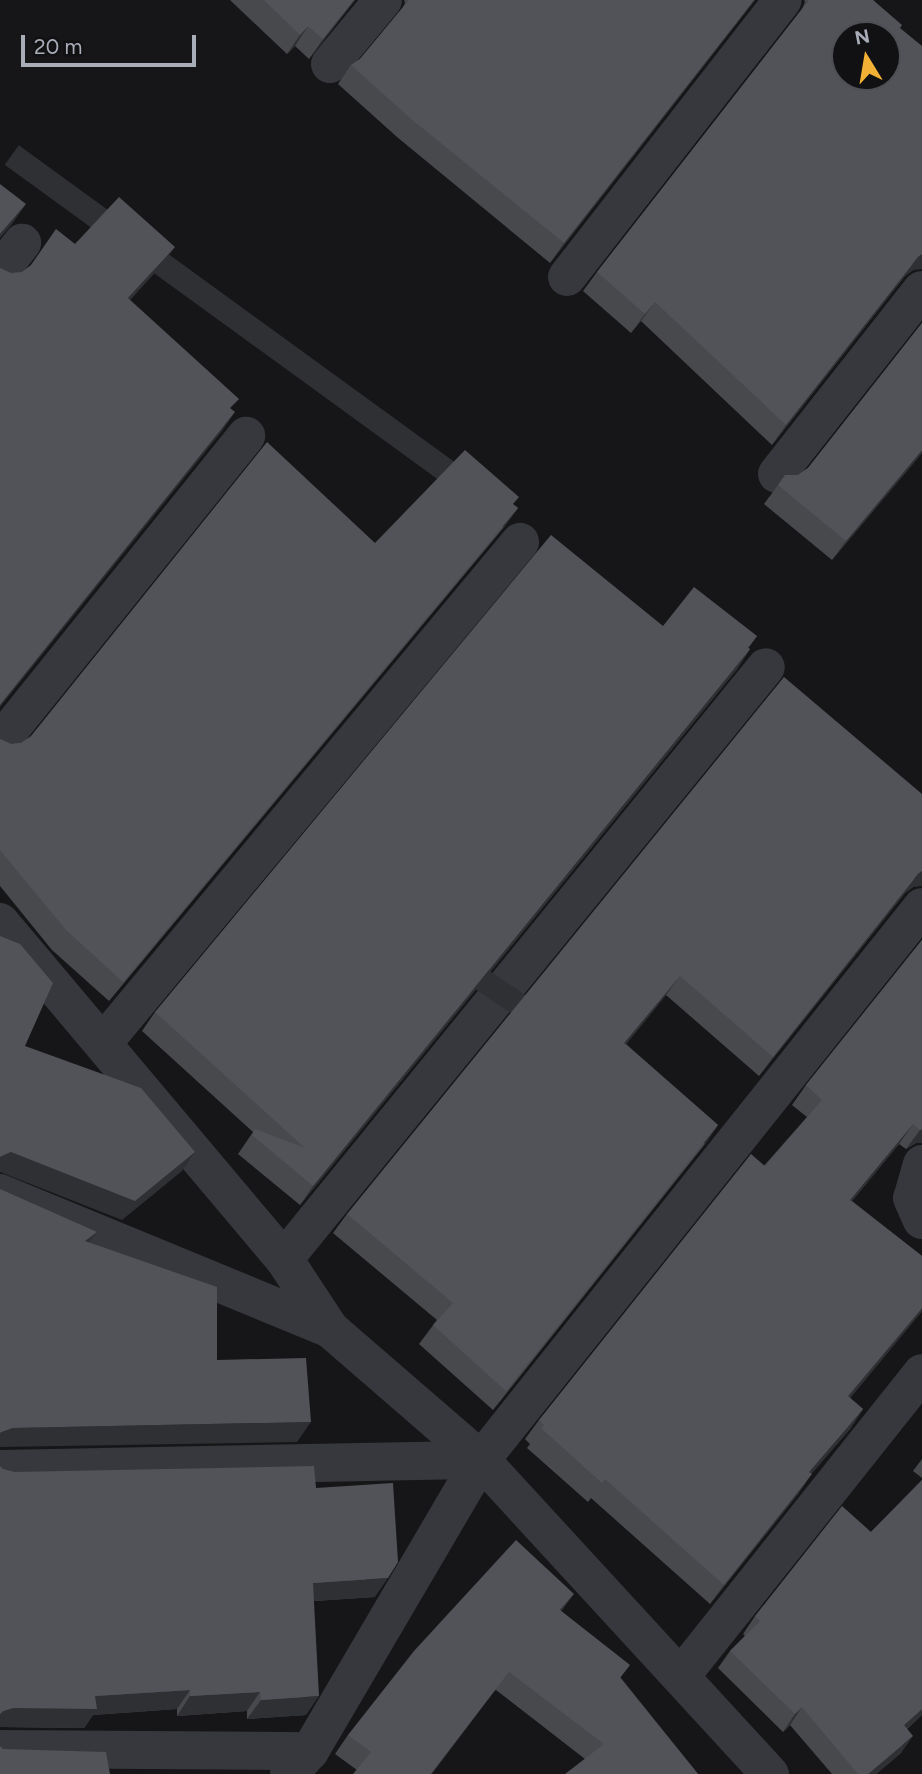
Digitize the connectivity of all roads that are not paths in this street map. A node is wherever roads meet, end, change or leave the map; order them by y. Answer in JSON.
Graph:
{"nodes":[{"id":1,"x":383,"y":0,"type":"edge"},
{"id":2,"x":783,"y":0,"type":"edge"},
{"id":3,"x":330,"y":64,"type":"dead end"},
{"id":4,"x":567,"y":277,"type":"dead end"},
{"id":5,"x":922,"y":290,"type":"edge"},
{"id":6,"x":246,"y":436,"type":"dead end"},
{"id":7,"x":776,"y":474,"type":"dead end"},
{"id":8,"x":520,"y":542,"type":"dead end"},
{"id":9,"x":766,"y":667,"type":"dead end"},
{"id":10,"x":0,"y":741,"type":"edge"},
{"id":11,"x":922,"y":908,"type":"edge"},
{"id":12,"x":0,"y":922,"type":"edge"},
{"id":13,"x":103,"y":1043,"type":"junction"},
{"id":14,"x":922,"y":1164,"type":"edge"},
{"id":15,"x":0,"y":1193,"type":"edge"},
{"id":16,"x":922,"y":1220,"type":"edge"},
{"id":17,"x":284,"y":1259,"type":"junction"},
{"id":18,"x":330,"y":1329,"type":"junction"},
{"id":19,"x":922,"y":1373,"type":"edge"},
{"id":20,"x":481,"y":1460,"type":"junction"},
{"id":21,"x":0,"y":1469,"type":"edge"},
{"id":22,"x":681,"y":1676,"type":"junction"},
{"id":23,"x":0,"y":1749,"type":"edge"},
{"id":24,"x":299,"y":1762,"type":"edge"},
{"id":25,"x":770,"y":1774,"type":"edge"}],
"edges":[{"from":1,"to":3,"type":"street"},
{"from":2,"to":4,"type":"street"},
{"from":5,"to":7,"type":"street"},
{"from":6,"to":10,"type":"street"},
{"from":8,"to":13,"type":"street"},
{"from":9,"to":17,"type":"street"},
{"from":11,"to":20,"type":"street"},
{"from":12,"to":13,"type":"street"},
{"from":13,"to":17,"type":"street"},
{"from":14,"to":16,"type":"street"},
{"from":15,"to":18,"type":"street"},
{"from":17,"to":18,"type":"street"},
{"from":18,"to":20,"type":"street"},
{"from":19,"to":22,"type":"street"},
{"from":20,"to":21,"type":"street"},
{"from":20,"to":22,"type":"street"},
{"from":20,"to":24,"type":"street"},
{"from":22,"to":25,"type":"street"},
{"from":23,"to":24,"type":"street"}]}
